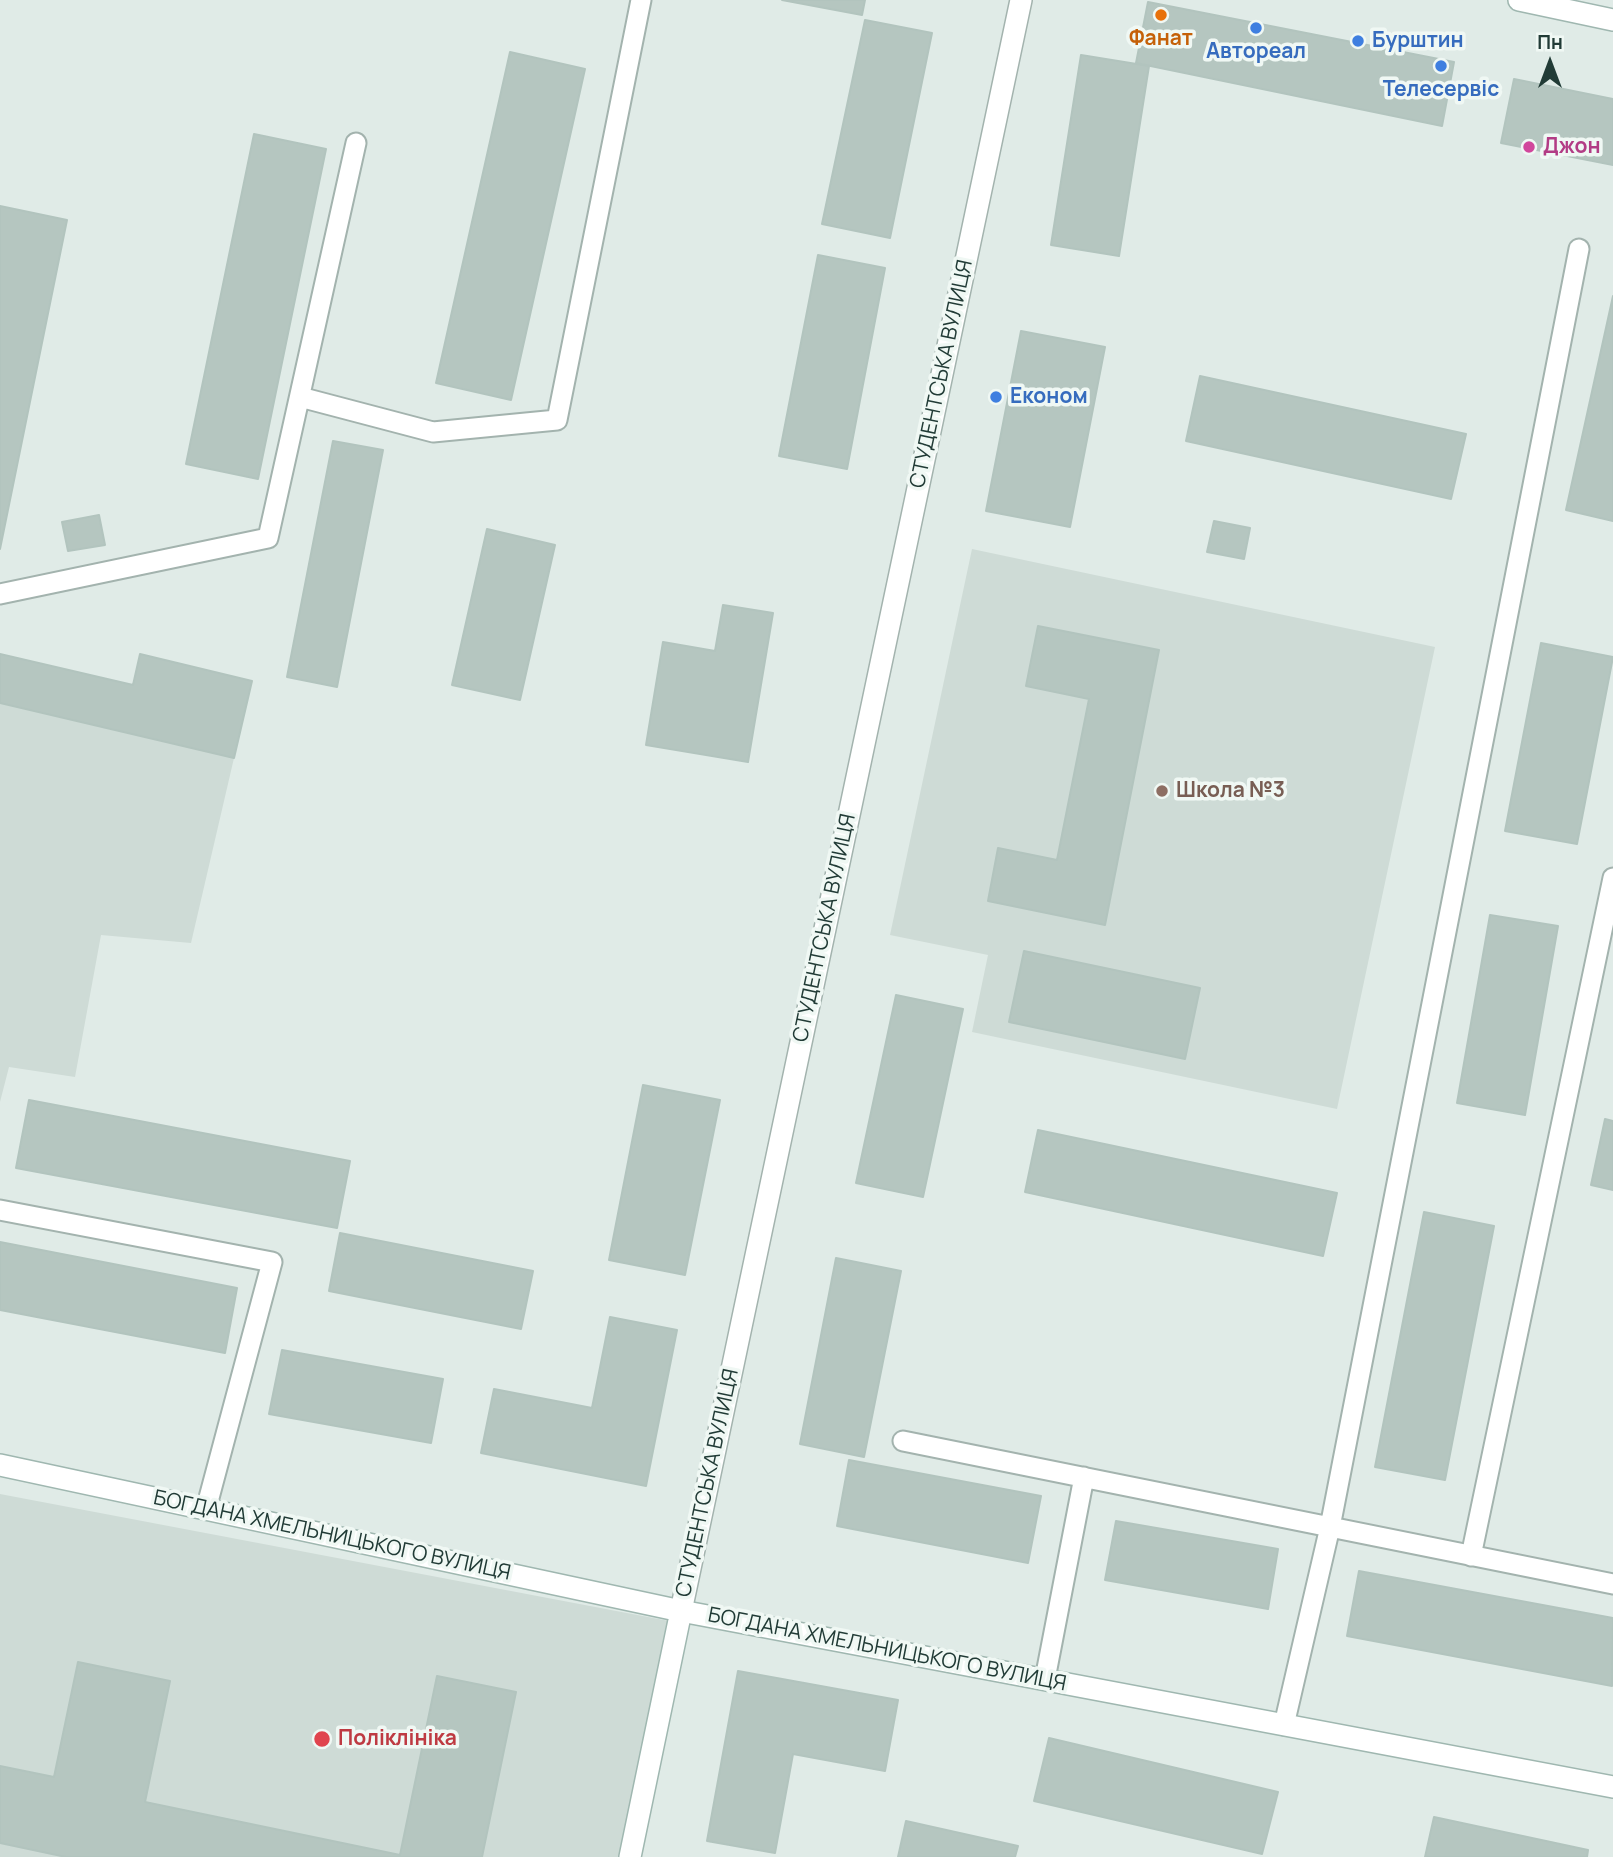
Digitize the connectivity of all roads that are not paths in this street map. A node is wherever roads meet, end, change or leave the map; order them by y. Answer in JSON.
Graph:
{"nodes":[{"id":1,"x":641,"y":0,"type":"edge"},
{"id":2,"x":1021,"y":0,"type":"edge"},
{"id":3,"x":1519,"y":0,"type":"edge"},
{"id":4,"x":1613,"y":20,"type":"edge"},
{"id":5,"x":356,"y":143,"type":"dead end"},
{"id":6,"x":1579,"y":249,"type":"dead end"},
{"id":7,"x":300,"y":397,"type":"junction"},
{"id":8,"x":0,"y":594,"type":"edge"},
{"id":9,"x":1613,"y":878,"type":"edge"},
{"id":10,"x":0,"y":1210,"type":"edge"},
{"id":11,"x":903,"y":1440,"type":"dead end"},
{"id":12,"x":0,"y":1465,"type":"edge"},
{"id":13,"x":1084,"y":1477,"type":"junction"},
{"id":14,"x":206,"y":1509,"type":"junction"},
{"id":15,"x":1330,"y":1527,"type":"junction"},
{"id":16,"x":1471,"y":1556,"type":"junction"},
{"id":17,"x":1613,"y":1584,"type":"edge"},
{"id":18,"x":681,"y":1611,"type":"junction"},
{"id":19,"x":1045,"y":1679,"type":"junction"},
{"id":20,"x":1284,"y":1725,"type":"junction"},
{"id":21,"x":1613,"y":1787,"type":"edge"},
{"id":22,"x":630,"y":1857,"type":"edge"}],
"edges":[{"from":1,"to":7,"type":"lane"},
{"from":2,"to":18,"type":"street","name":"СТУДЕНТСЬКА ВУЛИЦЯ"},
{"from":3,"to":4,"type":"street"},
{"from":5,"to":7,"type":"lane"},
{"from":6,"to":15,"type":"lane"},
{"from":7,"to":8,"type":"lane"},
{"from":9,"to":16,"type":"lane"},
{"from":10,"to":14,"type":"lane"},
{"from":11,"to":13,"type":"lane"},
{"from":12,"to":14,"type":"street","name":"БОГДАНА ХМЕЛЬНИЦЬКОГО ВУЛИЦЯ"},
{"from":13,"to":15,"type":"lane"},
{"from":13,"to":19,"type":"lane"},
{"from":14,"to":18,"type":"street","name":"БОГДАНА ХМЕЛЬНИЦЬКОГО ВУЛИЦЯ"},
{"from":15,"to":16,"type":"lane"},
{"from":15,"to":20,"type":"lane"},
{"from":16,"to":17,"type":"lane"},
{"from":18,"to":19,"type":"street","name":"БОГДАНА ХМЕЛЬНИЦЬКОГО ВУЛИЦЯ"},
{"from":18,"to":22,"type":"street","name":"СТУДЕНТСЬКА ВУЛИЦЯ"},
{"from":19,"to":20,"type":"street","name":"БОГДАНА ХМЕЛЬНИЦЬКОГО ВУЛИЦЯ"},
{"from":20,"to":21,"type":"street","name":"БОГДАНА ХМЕЛЬНИЦЬКОГО ВУЛИЦЯ"}]}
